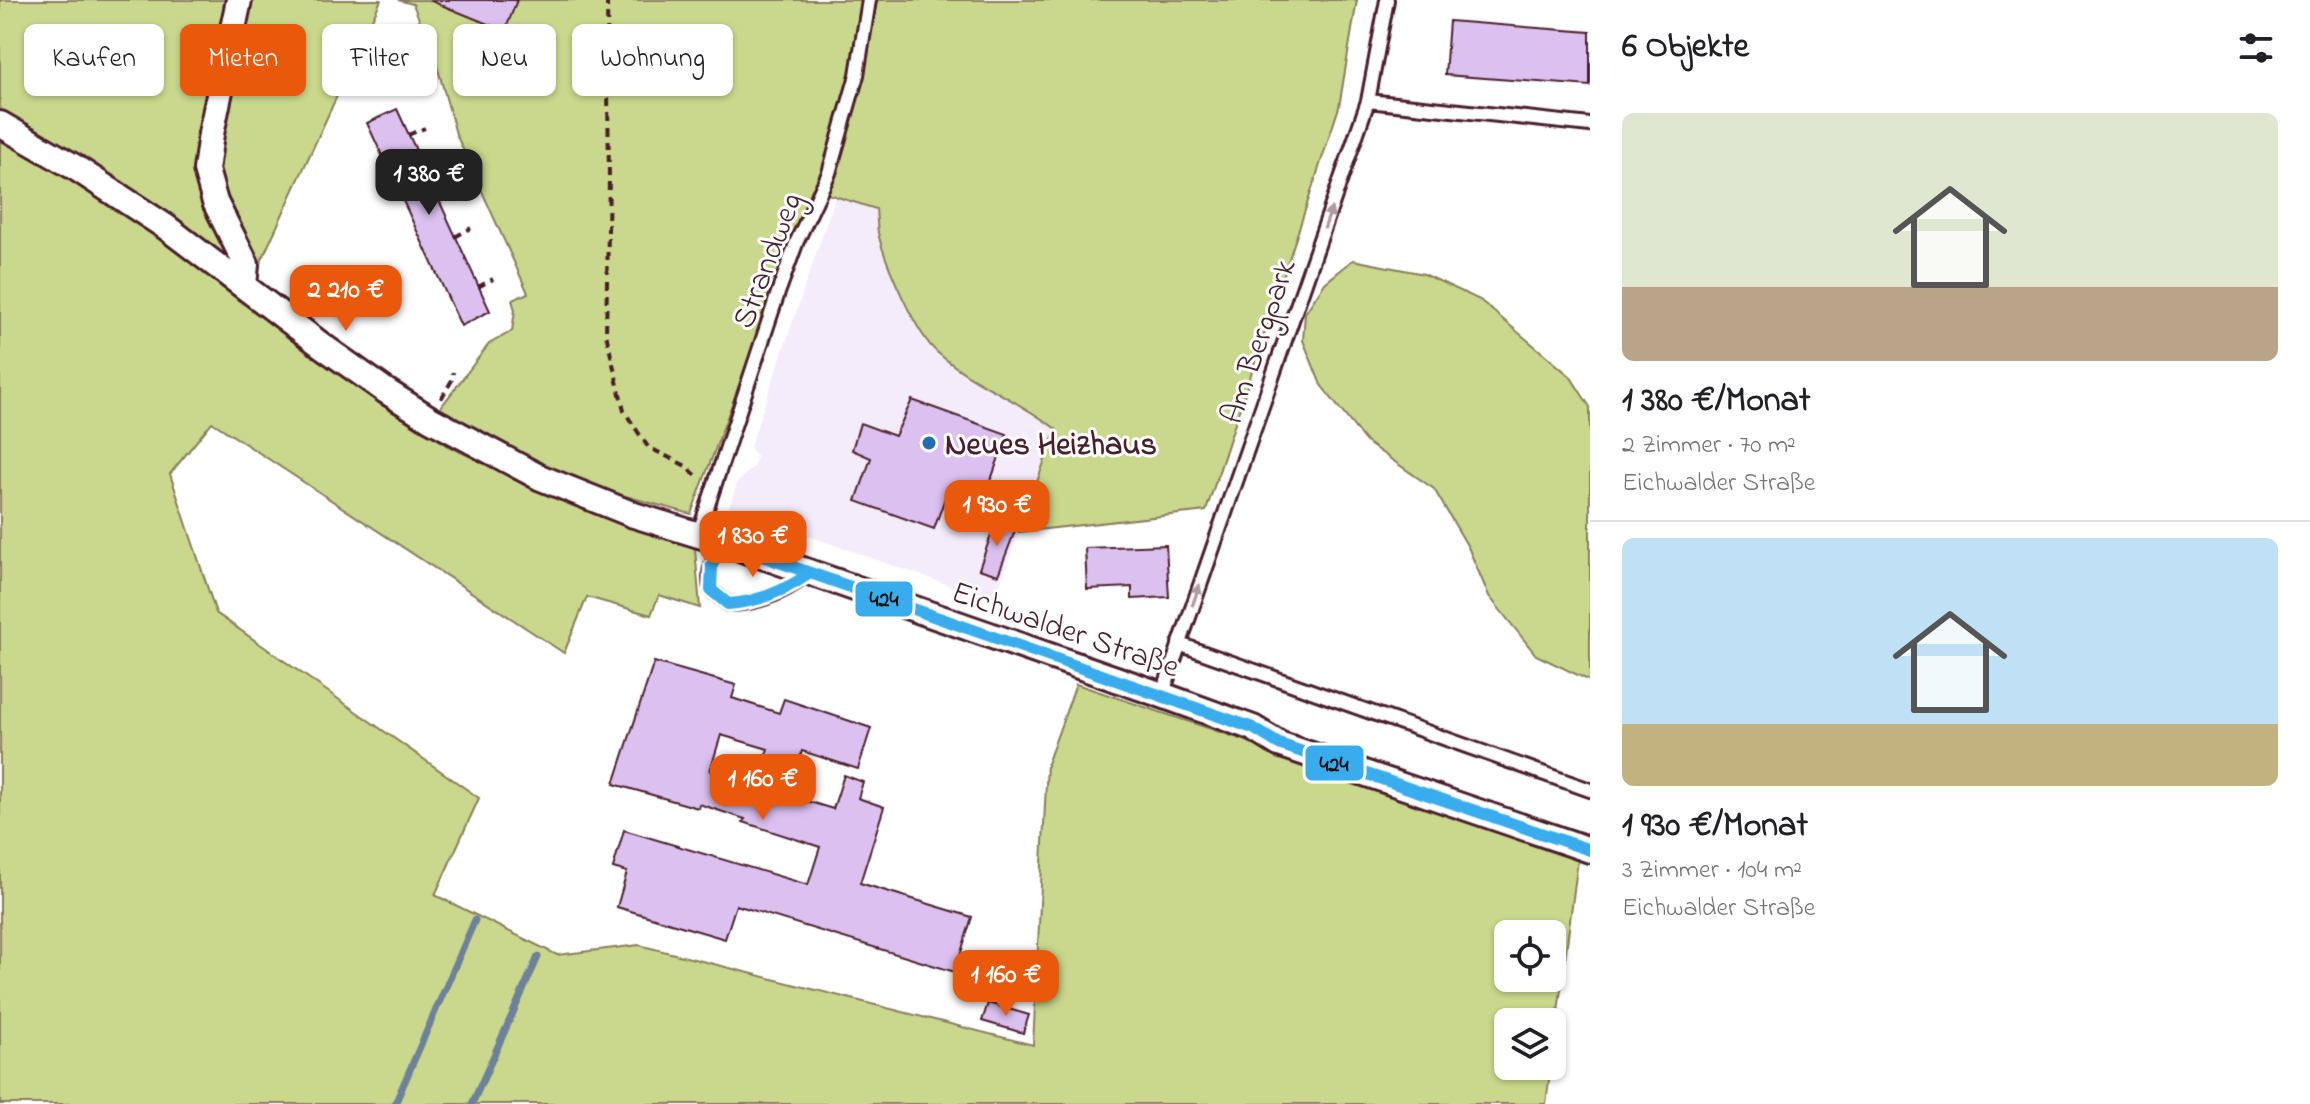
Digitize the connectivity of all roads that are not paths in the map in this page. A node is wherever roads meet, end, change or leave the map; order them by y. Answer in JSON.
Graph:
{"nodes":[{"id":1,"x":239,"y":0,"type":"edge"},
{"id":2,"x":869,"y":0,"type":"edge"},
{"id":3,"x":1387,"y":0,"type":"edge"},
{"id":4,"x":1368,"y":101,"type":"junction"},
{"id":5,"x":0,"y":124,"type":"edge"},
{"id":6,"x":1590,"y":125,"type":"edge"},
{"id":7,"x":244,"y":285,"type":"junction"},
{"id":8,"x":698,"y":535,"type":"junction"},
{"id":9,"x":725,"y":543,"type":"junction"},
{"id":10,"x":810,"y":573,"type":"junction"},
{"id":11,"x":1179,"y":644,"type":"junction"},
{"id":12,"x":1162,"y":695,"type":"junction"},
{"id":13,"x":1590,"y":790,"type":"edge"},
{"id":14,"x":1590,"y":850,"type":"edge"}],
"edges":[{"from":1,"to":7,"type":"street"},
{"from":2,"to":8,"type":"lane","name":"Strandweg"},
{"from":3,"to":4,"type":"lane","name":"Am Bergpark"},
{"from":4,"to":6,"type":"lane"},
{"from":11,"to":4,"type":"lane","name":"Am Bergpark","one_way":true},
{"from":5,"to":7,"type":"street","name":"Eichwalder Straße"},
{"from":7,"to":8,"type":"street","name":"Eichwalder Straße"},
{"from":8,"to":9,"type":"street","name":"Eichwalder Straße"},
{"from":9,"to":10,"type":"street","name":"Eichwalder Straße"},
{"from":9,"to":10,"type":"lane"},
{"from":10,"to":12,"type":"street","name":"Eichwalder Straße"},
{"from":11,"to":12,"type":"lane","name":"Am Bergpark"},
{"from":11,"to":13,"type":"lane"},
{"from":12,"to":14,"type":"street","name":"Eichwalder Straße"}]}
